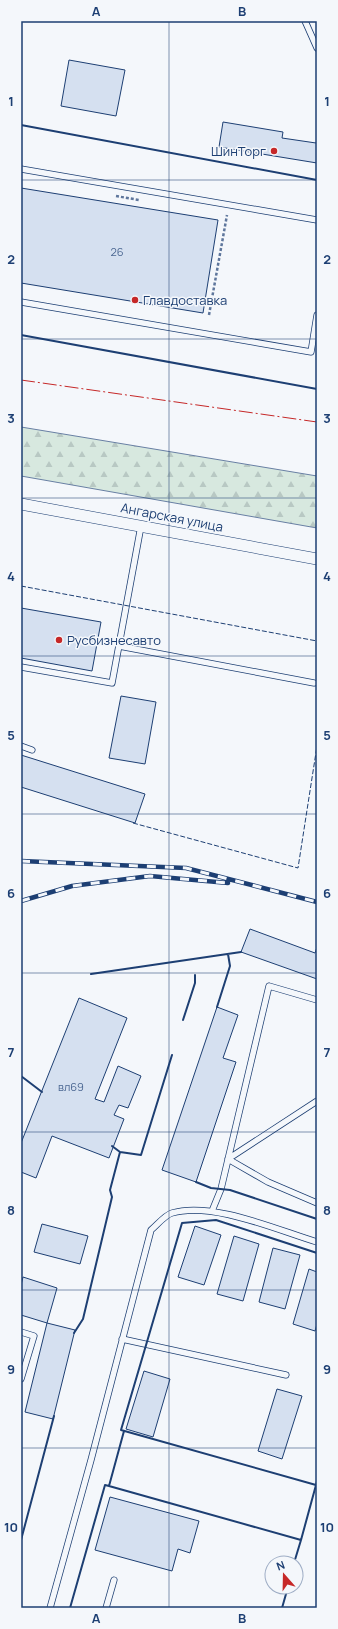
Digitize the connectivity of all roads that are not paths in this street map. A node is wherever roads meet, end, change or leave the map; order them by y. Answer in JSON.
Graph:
{"nodes":[{"id":1,"x":305,"y":21,"type":"edge"},
{"id":2,"x":317,"y":48,"type":"edge"},
{"id":3,"x":21,"y":169,"type":"edge"},
{"id":4,"x":317,"y":220,"type":"edge"},
{"id":5,"x":21,"y":302,"type":"edge"},
{"id":6,"x":317,"y":315,"type":"edge"},
{"id":7,"x":21,"y":504,"type":"edge"},
{"id":8,"x":141,"y":526,"type":"junction"},
{"id":9,"x":317,"y":559,"type":"edge"},
{"id":10,"x":119,"y":646,"type":"junction"},
{"id":11,"x":21,"y":667,"type":"edge"},
{"id":12,"x":314,"y":683,"type":"dead end"},
{"id":13,"x":21,"y":746,"type":"edge"},
{"id":14,"x":32,"y":750,"type":"dead end"},
{"id":15,"x":317,"y":1000,"type":"edge"},
{"id":16,"x":317,"y":1101,"type":"edge"},
{"id":17,"x":228,"y":1159,"type":"junction"},
{"id":18,"x":317,"y":1203,"type":"edge"},
{"id":19,"x":212,"y":1211,"type":"junction"},
{"id":20,"x":317,"y":1242,"type":"edge"},
{"id":21,"x":21,"y":1332,"type":"edge"},
{"id":22,"x":122,"y":1339,"type":"junction"},
{"id":23,"x":286,"y":1375,"type":"dead end"},
{"id":24,"x":21,"y":1379,"type":"edge"},
{"id":25,"x":114,"y":1580,"type":"dead end"},
{"id":26,"x":50,"y":1608,"type":"edge"},
{"id":27,"x":106,"y":1608,"type":"edge"}],
"edges":[{"from":1,"to":2,"type":"lane"},
{"from":3,"to":4,"type":"lane"},
{"from":5,"to":6,"type":"lane"},
{"from":7,"to":8,"type":"street","name":"Ангарская улица"},
{"from":8,"to":9,"type":"street","name":"Ангарская улица"},
{"from":8,"to":10,"type":"lane"},
{"from":10,"to":11,"type":"lane"},
{"from":10,"to":12,"type":"lane"},
{"from":13,"to":14,"type":"lane"},
{"from":15,"to":17,"type":"lane"},
{"from":16,"to":17,"type":"lane"},
{"from":17,"to":18,"type":"lane"},
{"from":17,"to":19,"type":"lane"},
{"from":19,"to":20,"type":"lane"},
{"from":19,"to":22,"type":"lane"},
{"from":21,"to":24,"type":"lane"},
{"from":22,"to":23,"type":"lane"},
{"from":22,"to":26,"type":"lane"},
{"from":25,"to":27,"type":"lane"}]}
